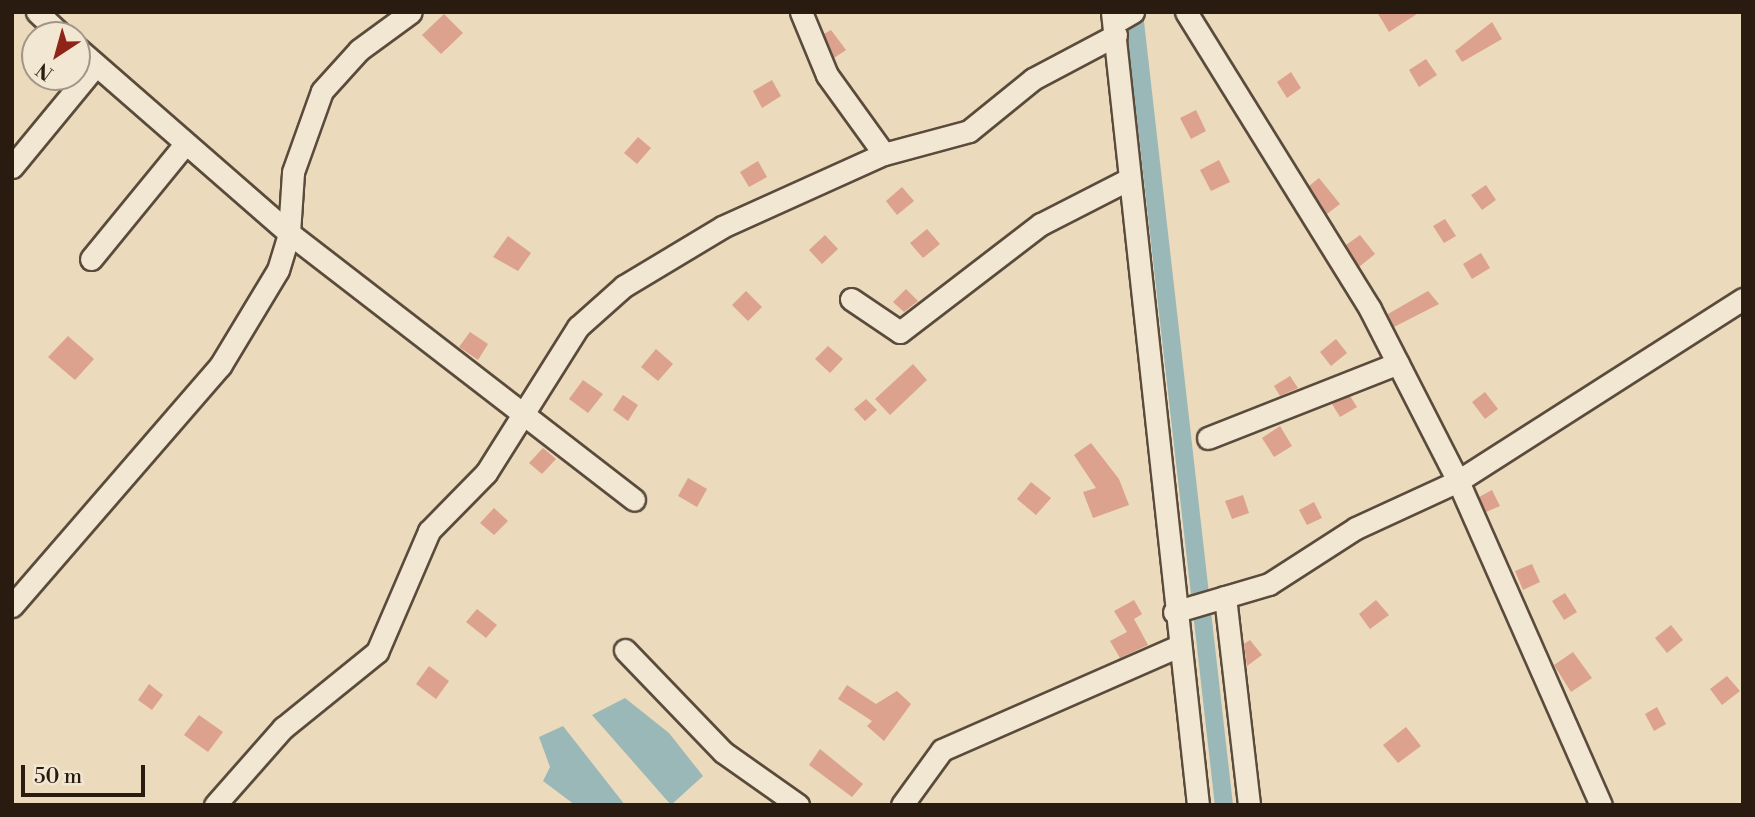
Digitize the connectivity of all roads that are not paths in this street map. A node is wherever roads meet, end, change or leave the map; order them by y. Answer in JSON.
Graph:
{"nodes":[{"id":1,"x":411,"y":12,"type":"edge"},
{"id":2,"x":801,"y":12,"type":"edge"},
{"id":3,"x":1133,"y":12,"type":"edge"},
{"id":4,"x":1186,"y":12,"type":"edge"},
{"id":5,"x":1114,"y":23,"type":"edge"},
{"id":6,"x":91,"y":61,"type":"edge"},
{"id":7,"x":96,"y":65,"type":"junction"},
{"id":8,"x":186,"y":144,"type":"junction"},
{"id":9,"x":884,"y":154,"type":"junction"},
{"id":10,"x":12,"y":167,"type":"edge"},
{"id":11,"x":1127,"y":180,"type":"junction"},
{"id":12,"x":289,"y":233,"type":"junction"},
{"id":13,"x":91,"y":259,"type":"dead end"},
{"id":14,"x":851,"y":299,"type":"dead end"},
{"id":15,"x":1743,"y":299,"type":"edge"},
{"id":16,"x":1398,"y":363,"type":"junction"},
{"id":17,"x":523,"y":410,"type":"junction"},
{"id":18,"x":1208,"y":438,"type":"dead end"},
{"id":19,"x":1458,"y":481,"type":"junction"},
{"id":20,"x":634,"y":500,"type":"dead end"},
{"id":21,"x":1225,"y":597,"type":"junction"},
{"id":22,"x":12,"y":606,"type":"edge"},
{"id":23,"x":1174,"y":612,"type":"junction"},
{"id":24,"x":1179,"y":646,"type":"junction"},
{"id":25,"x":625,"y":650,"type":"dead end"},
{"id":26,"x":215,"y":805,"type":"edge"},
{"id":27,"x":798,"y":805,"type":"edge"},
{"id":28,"x":902,"y":805,"type":"edge"},
{"id":29,"x":1198,"y":805,"type":"edge"},
{"id":30,"x":1249,"y":805,"type":"edge"},
{"id":31,"x":1601,"y":805,"type":"edge"}],
"edges":[{"from":1,"to":12,"type":"street"},
{"from":2,"to":9,"type":"street"},
{"from":3,"to":5,"type":"street"},
{"from":4,"to":16,"type":"street"},
{"from":5,"to":9,"type":"street"},
{"from":5,"to":11,"type":"street"},
{"from":6,"to":7,"type":"street"},
{"from":7,"to":8,"type":"street"},
{"from":7,"to":10,"type":"street"},
{"from":8,"to":12,"type":"street"},
{"from":8,"to":13,"type":"street"},
{"from":9,"to":17,"type":"street"},
{"from":11,"to":14,"type":"street"},
{"from":11,"to":23,"type":"street"},
{"from":12,"to":17,"type":"street"},
{"from":12,"to":22,"type":"street"},
{"from":15,"to":19,"type":"street"},
{"from":16,"to":18,"type":"street"},
{"from":16,"to":19,"type":"street"},
{"from":17,"to":20,"type":"street"},
{"from":17,"to":26,"type":"street"},
{"from":19,"to":21,"type":"street"},
{"from":19,"to":31,"type":"street"},
{"from":21,"to":23,"type":"street"},
{"from":21,"to":30,"type":"street"},
{"from":23,"to":24,"type":"street"},
{"from":24,"to":28,"type":"street"},
{"from":24,"to":29,"type":"street"},
{"from":25,"to":27,"type":"street"}]}
